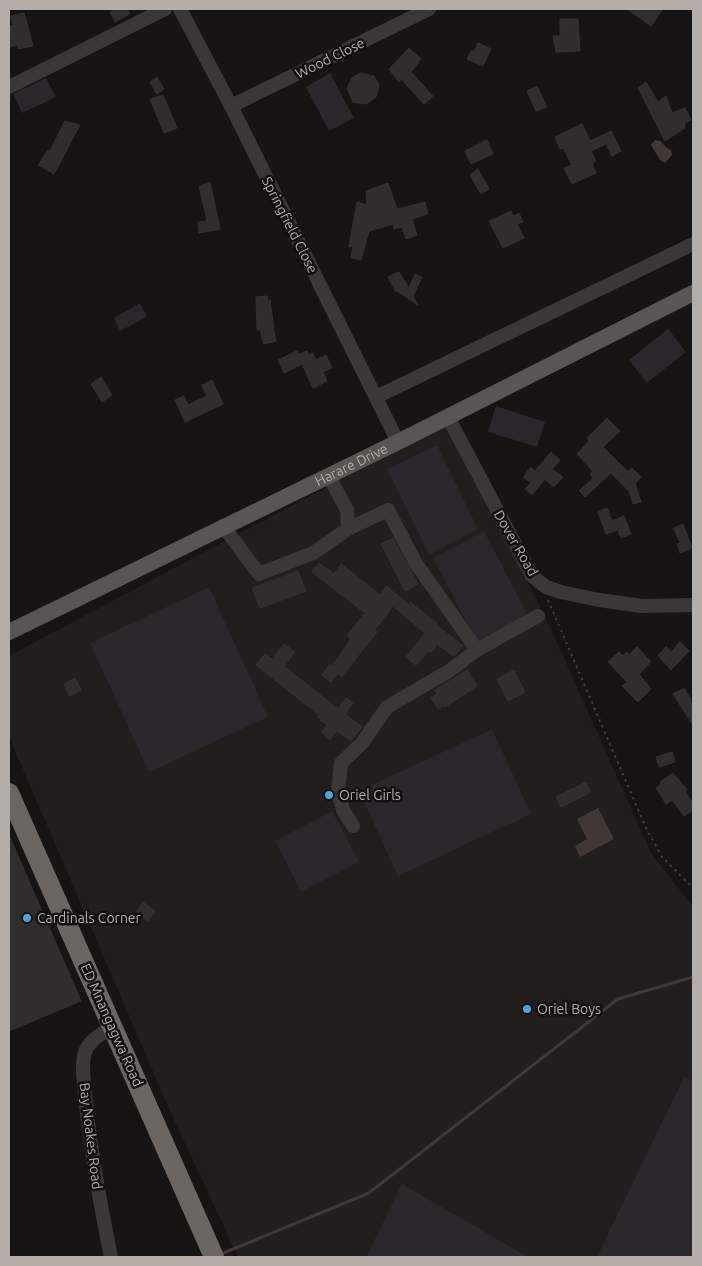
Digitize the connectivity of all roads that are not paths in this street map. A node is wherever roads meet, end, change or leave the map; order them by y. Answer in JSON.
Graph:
{"nodes":[{"id":1,"x":165,"y":9,"type":"edge"},
{"id":2,"x":180,"y":9,"type":"edge"},
{"id":3,"x":429,"y":9,"type":"edge"},
{"id":4,"x":9,"y":87,"type":"edge"},
{"id":5,"x":231,"y":106,"type":"junction"},
{"id":6,"x":693,"y":244,"type":"edge"},
{"id":7,"x":693,"y":293,"type":"edge"},
{"id":8,"x":376,"y":397,"type":"junction"},
{"id":9,"x":448,"y":417,"type":"junction"},
{"id":10,"x":398,"y":442,"type":"junction"},
{"id":11,"x":333,"y":484,"type":"dead end"},
{"id":12,"x":223,"y":526,"type":"junction"},
{"id":13,"x":348,"y":529,"type":"junction"},
{"id":14,"x":693,"y":605,"type":"edge"},
{"id":15,"x":538,"y":616,"type":"dead end"},
{"id":16,"x":9,"y":632,"type":"edge"},
{"id":17,"x":477,"y":650,"type":"junction"},
{"id":18,"x":9,"y":793,"type":"edge"},
{"id":19,"x":353,"y":826,"type":"dead end"},
{"id":20,"x":112,"y":1026,"type":"junction"},
{"id":21,"x":213,"y":1254,"type":"edge"},
{"id":22,"x":111,"y":1257,"type":"edge"}],
"edges":[{"from":1,"to":4,"type":"street"},
{"from":2,"to":5,"type":"street","name":"Springfield Close"},
{"from":3,"to":5,"type":"street","name":"Wood Close"},
{"from":5,"to":8,"type":"street","name":"Springfield Close"},
{"from":6,"to":8,"type":"street"},
{"from":7,"to":9,"type":"main road","name":"Harare Drive"},
{"from":8,"to":10,"type":"street","name":"Springfield Close"},
{"from":9,"to":10,"type":"main road","name":"Harare Drive"},
{"from":9,"to":14,"type":"street","name":"Dover Road"},
{"from":10,"to":12,"type":"main road","name":"Harare Drive"},
{"from":11,"to":13,"type":"street"},
{"from":12,"to":13,"type":"street"},
{"from":12,"to":16,"type":"main road","name":"Harare Drive"},
{"from":13,"to":17,"type":"street"},
{"from":15,"to":17,"type":"street"},
{"from":17,"to":19,"type":"street"},
{"from":18,"to":20,"type":"highway","name":"ED Mnangagwa Road"},
{"from":20,"to":21,"type":"highway","name":"ED Mnangagwa Road"},
{"from":20,"to":22,"type":"street","name":"Bay Noakes Road"}]}
